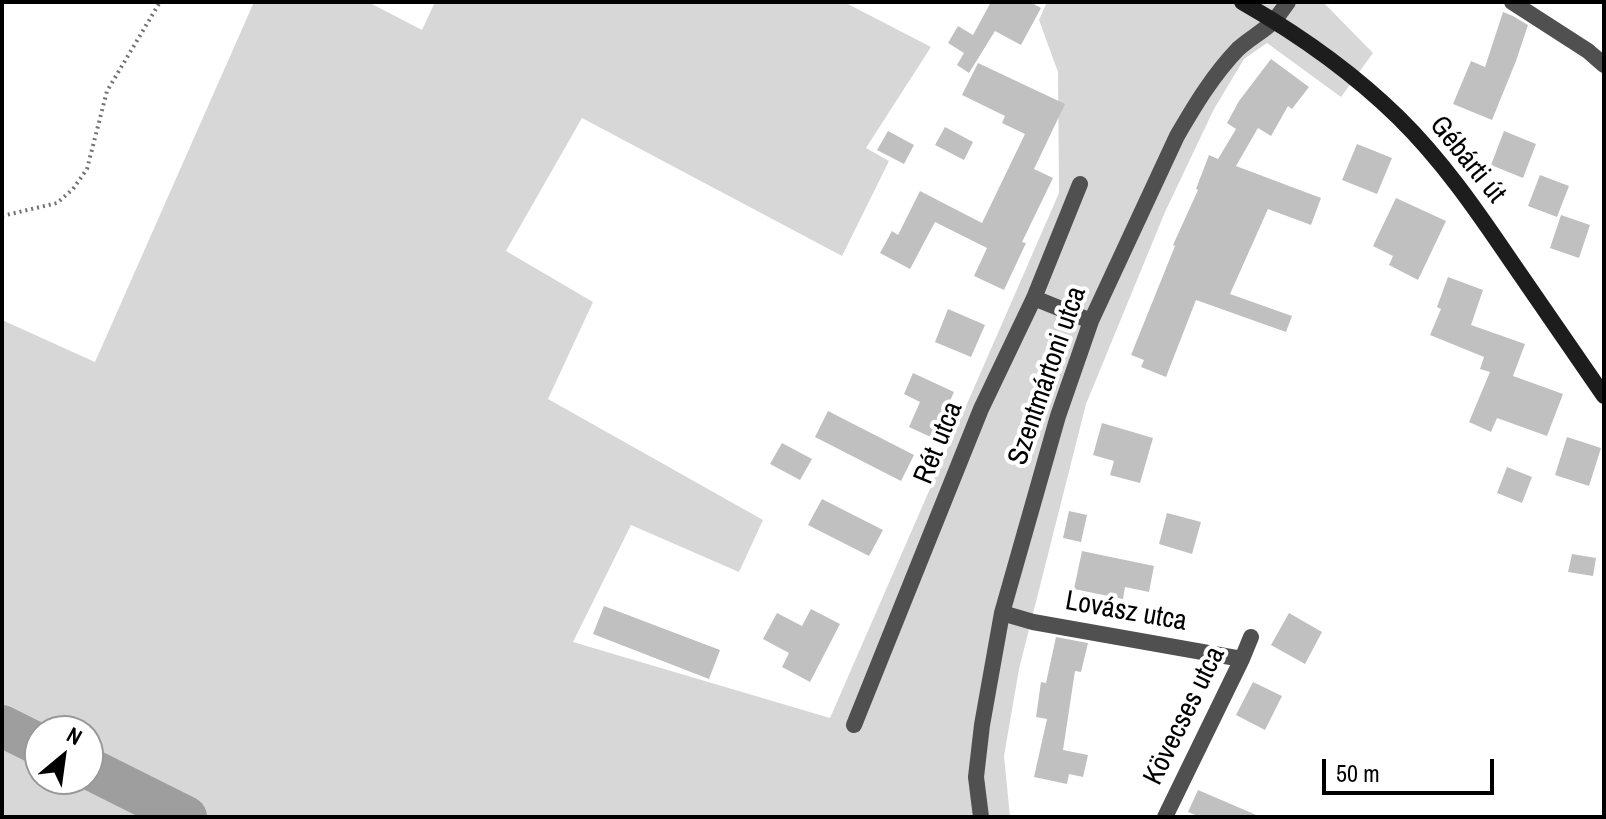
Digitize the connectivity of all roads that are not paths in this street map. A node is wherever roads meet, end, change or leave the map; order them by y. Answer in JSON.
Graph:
{"nodes":[{"id":1,"x":1242,"y":2,"type":"edge"},
{"id":2,"x":1288,"y":2,"type":"edge"},
{"id":3,"x":1512,"y":2,"type":"edge"},
{"id":4,"x":1274,"y":20,"type":"junction"},
{"id":5,"x":1604,"y":65,"type":"edge"},
{"id":6,"x":1080,"y":184,"type":"dead end"},
{"id":7,"x":1034,"y":298,"type":"junction"},
{"id":8,"x":1091,"y":321,"type":"junction"},
{"id":9,"x":1604,"y":396,"type":"edge"},
{"id":10,"x":1002,"y":613,"type":"junction"},
{"id":11,"x":1251,"y":637,"type":"dead end"},
{"id":12,"x":1242,"y":659,"type":"junction"},
{"id":13,"x":854,"y":725,"type":"dead end"},
{"id":14,"x":981,"y":817,"type":"edge"},
{"id":15,"x":1165,"y":817,"type":"edge"}],
"edges":[{"from":1,"to":4,"type":"main road","name":"Gébárti út"},
{"from":2,"to":4,"type":"street","name":"Szentmártoni utca"},
{"from":3,"to":5,"type":"street"},
{"from":4,"to":8,"type":"street","name":"Szentmártoni utca"},
{"from":4,"to":9,"type":"main road","name":"Gébárti út"},
{"from":6,"to":7,"type":"street","name":"Rét utca"},
{"from":7,"to":8,"type":"street"},
{"from":7,"to":13,"type":"street","name":"Rét utca"},
{"from":8,"to":10,"type":"street","name":"Szentmártoni utca"},
{"from":10,"to":12,"type":"street","name":"Lovász utca"},
{"from":10,"to":14,"type":"street","name":"Szentmártoni utca"},
{"from":11,"to":12,"type":"street","name":"Kövecses utca"},
{"from":12,"to":15,"type":"street","name":"Kövecses utca"}]}
